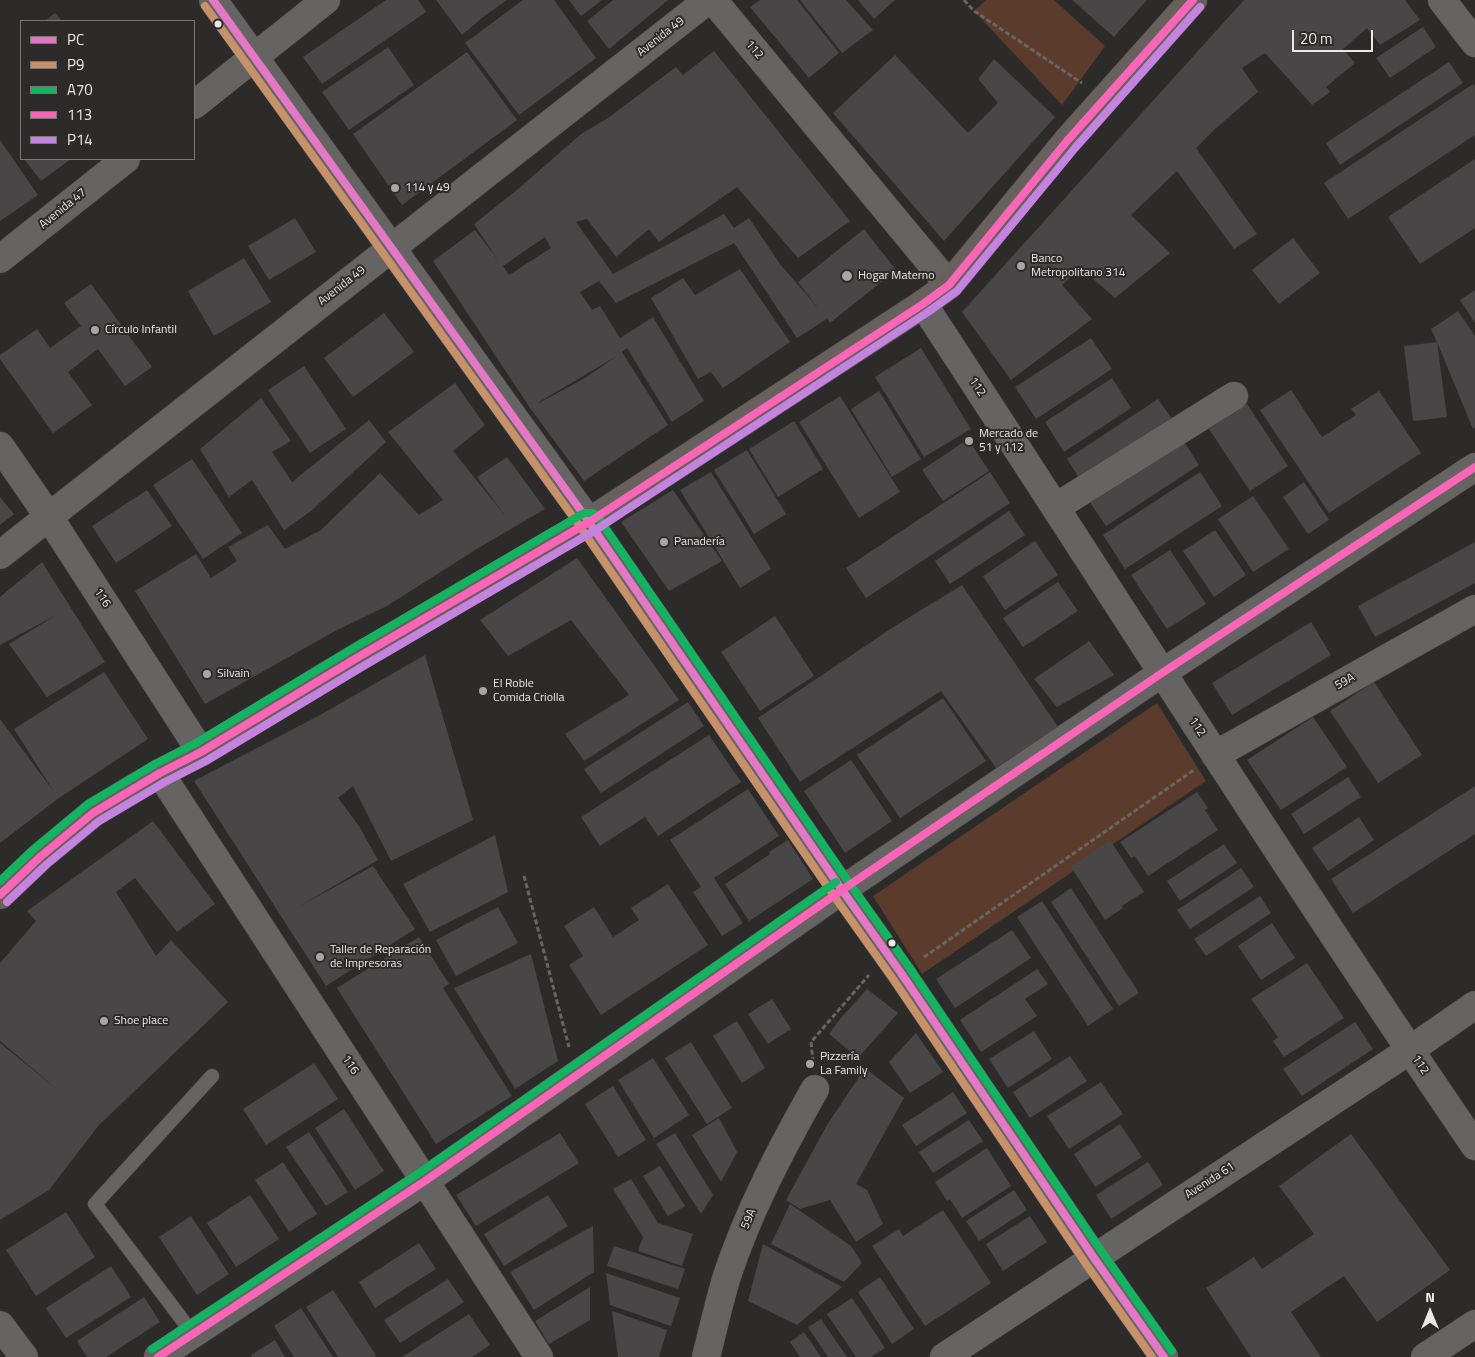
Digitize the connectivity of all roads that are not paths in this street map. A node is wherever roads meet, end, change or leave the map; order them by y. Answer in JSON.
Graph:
{"nodes":[{"id":1,"x":213,"y":0,"type":"edge"},
{"id":2,"x":326,"y":0,"type":"edge"},
{"id":3,"x":708,"y":0,"type":"edge"},
{"id":4,"x":713,"y":0,"type":"edge"},
{"id":5,"x":1193,"y":0,"type":"edge"},
{"id":6,"x":1442,"y":0,"type":"edge"},
{"id":7,"x":1475,"y":43,"type":"edge"},
{"id":8,"x":254,"y":57,"type":"junction"},
{"id":9,"x":195,"y":103,"type":"edge"},
{"id":10,"x":125,"y":160,"type":"edge"},
{"id":11,"x":391,"y":247,"type":"junction"},
{"id":12,"x":0,"y":259,"type":"edge"},
{"id":13,"x":949,"y":284,"type":"junction"},
{"id":14,"x":924,"y":304,"type":"junction"},
{"id":15,"x":1234,"y":396,"type":"dead end"},
{"id":16,"x":0,"y":446,"type":"edge"},
{"id":17,"x":1475,"y":467,"type":"edge"},
{"id":18,"x":1056,"y":507,"type":"junction"},
{"id":19,"x":49,"y":517,"type":"junction"},
{"id":20,"x":589,"y":522,"type":"junction"},
{"id":21,"x":0,"y":555,"type":"edge"},
{"id":22,"x":1475,"y":609,"type":"edge"},
{"id":23,"x":1162,"y":673,"type":"junction"},
{"id":24,"x":201,"y":752,"type":"junction"},
{"id":25,"x":1215,"y":755,"type":"junction"},
{"id":26,"x":160,"y":773,"type":"junction"},
{"id":27,"x":842,"y":890,"type":"junction"},
{"id":28,"x":0,"y":895,"type":"edge"},
{"id":29,"x":1475,"y":1005,"type":"edge"},
{"id":30,"x":1410,"y":1050,"type":"junction"},
{"id":31,"x":212,"y":1076,"type":"dead end"},
{"id":32,"x":814,"y":1089,"type":"road end"},
{"id":33,"x":1475,"y":1146,"type":"edge"},
{"id":34,"x":425,"y":1180,"type":"junction"},
{"id":35,"x":1094,"y":1258,"type":"junction"},
{"id":36,"x":1475,"y":1324,"type":"edge"},
{"id":37,"x":0,"y":1325,"type":"edge"},
{"id":38,"x":193,"y":1334,"type":"junction"},
{"id":39,"x":24,"y":1357,"type":"edge"},
{"id":40,"x":158,"y":1357,"type":"edge"},
{"id":41,"x":539,"y":1357,"type":"edge"},
{"id":42,"x":706,"y":1357,"type":"edge"},
{"id":43,"x":944,"y":1357,"type":"edge"},
{"id":44,"x":1164,"y":1357,"type":"edge"},
{"id":45,"x":1426,"y":1357,"type":"edge"}],
"edges":[{"from":1,"to":8,"type":"street"},
{"from":2,"to":8,"type":"street"},
{"from":3,"to":11,"type":"street","name":"Avenida 49"},
{"from":4,"to":13,"type":"street","name":"112"},
{"from":5,"to":13,"type":"main road"},
{"from":6,"to":7,"type":"street"},
{"from":8,"to":9,"type":"street"},
{"from":8,"to":11,"type":"street"},
{"from":10,"to":12,"type":"street","name":"Avenida 47"},
{"from":11,"to":19,"type":"street","name":"Avenida 49"},
{"from":11,"to":20,"type":"street"},
{"from":13,"to":14,"type":"main road"},
{"from":14,"to":18,"type":"street","name":"112"},
{"from":14,"to":20,"type":"main road"},
{"from":15,"to":18,"type":"street"},
{"from":16,"to":19,"type":"street","name":"116"},
{"from":17,"to":23,"type":"street"},
{"from":18,"to":23,"type":"street","name":"112"},
{"from":19,"to":21,"type":"street","name":"Avenida 49"},
{"from":19,"to":24,"type":"street","name":"116"},
{"from":20,"to":24,"type":"main road"},
{"from":20,"to":27,"type":"street"},
{"from":22,"to":25,"type":"street","name":"59A"},
{"from":23,"to":25,"type":"street","name":"112"},
{"from":23,"to":27,"type":"street"},
{"from":24,"to":26,"type":"main road"},
{"from":25,"to":30,"type":"street","name":"112"},
{"from":26,"to":28,"type":"main road"},
{"from":26,"to":34,"type":"street","name":"116"},
{"from":27,"to":34,"type":"street"},
{"from":27,"to":35,"type":"street"},
{"from":29,"to":30,"type":"street","name":"Avenida 61"},
{"from":30,"to":33,"type":"street","name":"112"},
{"from":30,"to":35,"type":"street","name":"Avenida 61"},
{"from":31,"to":38,"type":"lane"},
{"from":32,"to":42,"type":"street","name":"59A"},
{"from":34,"to":38,"type":"street"},
{"from":34,"to":41,"type":"street","name":"116"},
{"from":35,"to":43,"type":"street","name":"Avenida 61"},
{"from":35,"to":44,"type":"street"},
{"from":36,"to":45,"type":"street"},
{"from":37,"to":39,"type":"street"},
{"from":38,"to":40,"type":"street"}]}
